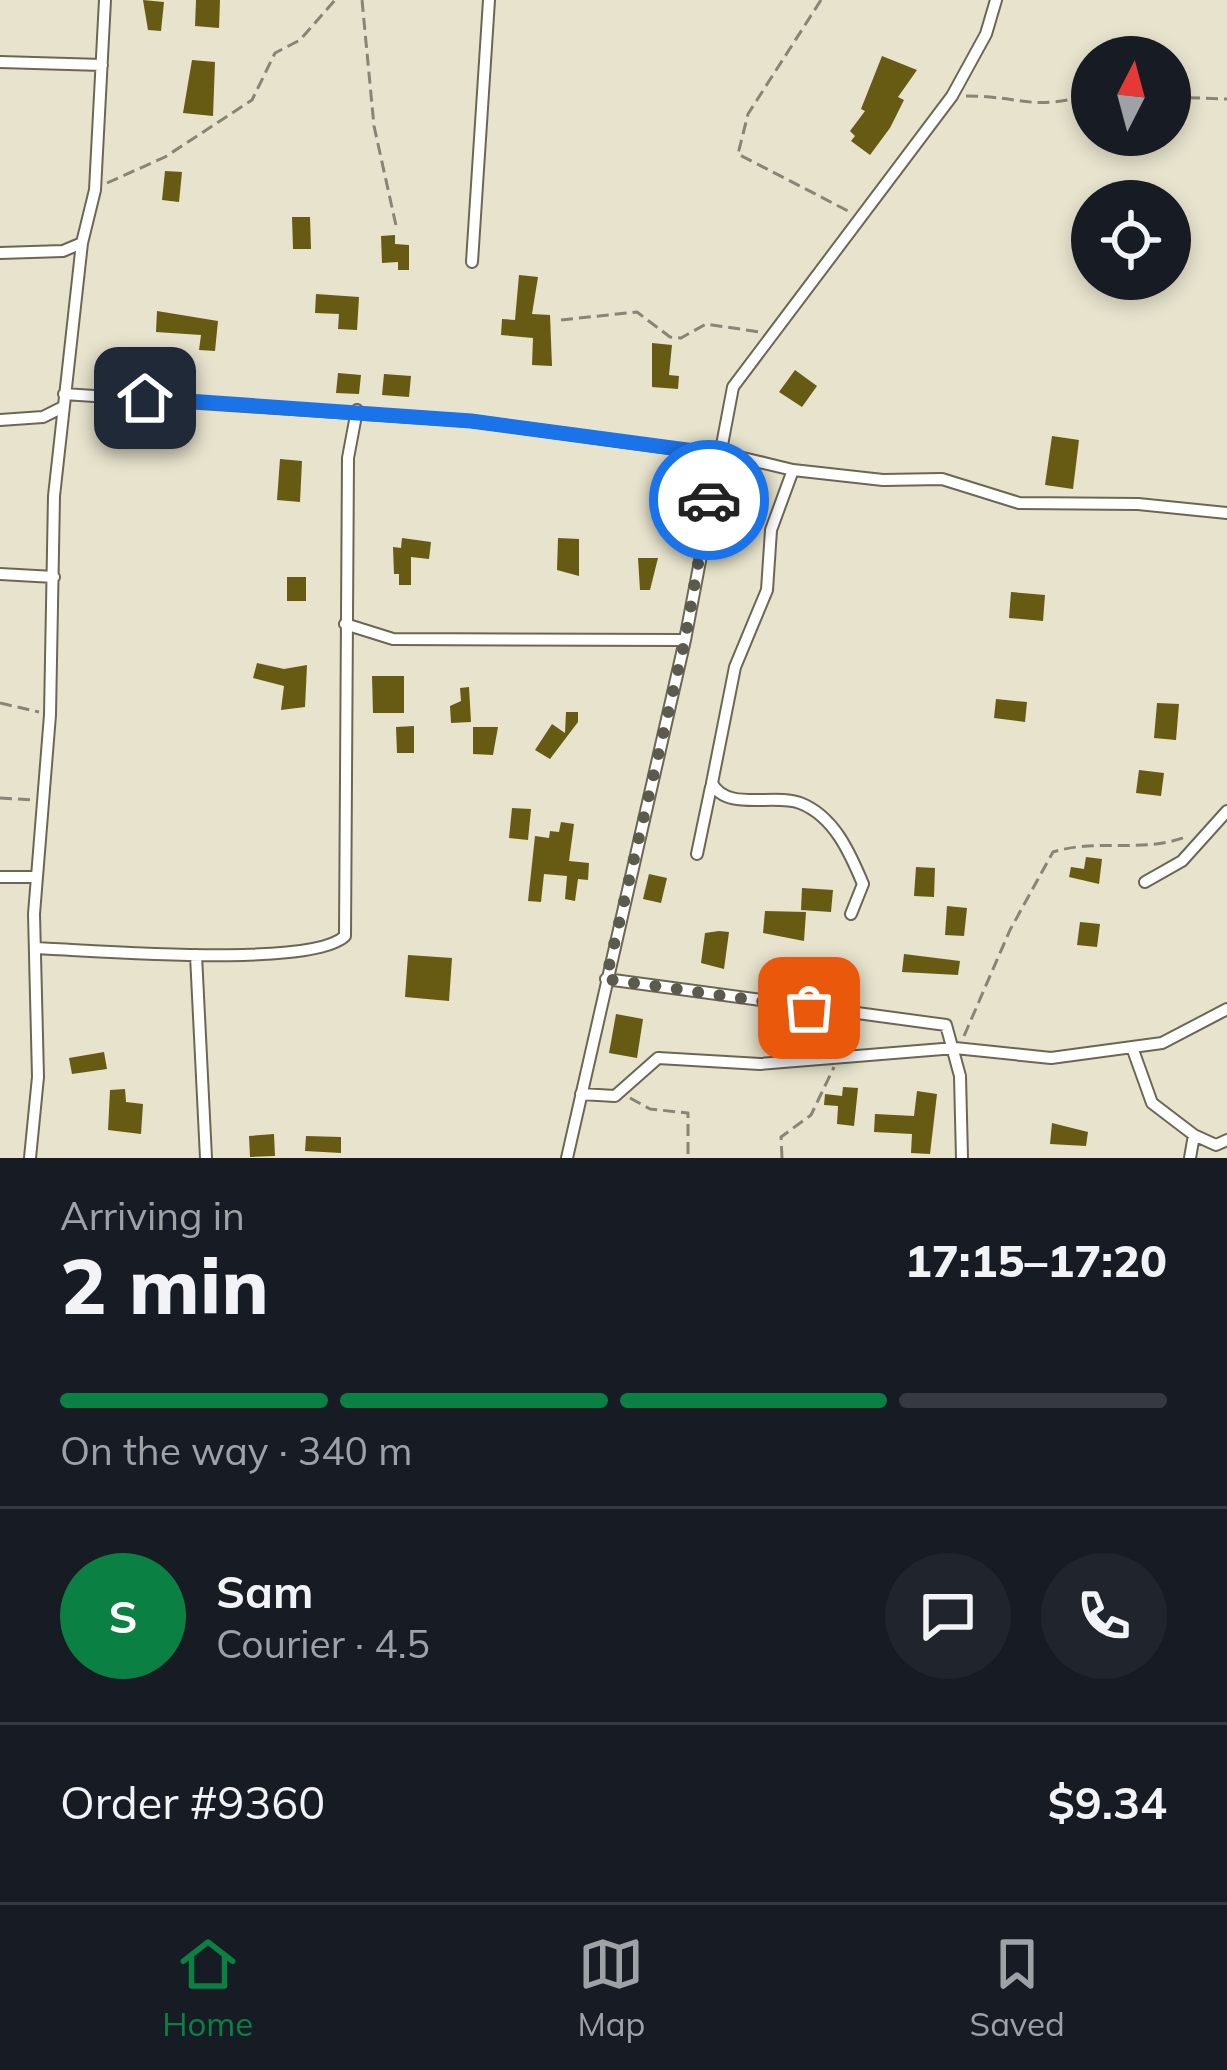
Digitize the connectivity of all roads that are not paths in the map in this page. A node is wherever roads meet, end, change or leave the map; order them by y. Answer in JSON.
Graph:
{"nodes":[{"id":1,"x":105,"y":0,"type":"edge"},
{"id":2,"x":489,"y":0,"type":"edge"},
{"id":3,"x":996,"y":0,"type":"edge"},
{"id":4,"x":0,"y":62,"type":"edge"},
{"id":5,"x":102,"y":65,"type":"junction"},
{"id":6,"x":82,"y":243,"type":"junction"},
{"id":7,"x":0,"y":253,"type":"edge"},
{"id":8,"x":472,"y":262,"type":"dead end"},
{"id":9,"x":63,"y":401,"type":"junction"},
{"id":10,"x":357,"y":410,"type":"junction"},
{"id":11,"x":0,"y":420,"type":"edge"},
{"id":12,"x":717,"y":454,"type":"junction"},
{"id":13,"x":793,"y":470,"type":"junction"},
{"id":14,"x":1227,"y":513,"type":"edge"},
{"id":15,"x":0,"y":574,"type":"edge"},
{"id":16,"x":54,"y":577,"type":"junction"},
{"id":17,"x":345,"y":624,"type":"junction"},
{"id":18,"x":685,"y":640,"type":"junction"},
{"id":19,"x":712,"y":783,"type":"junction"},
{"id":20,"x":1227,"y":811,"type":"edge"},
{"id":21,"x":697,"y":854,"type":"dead end"},
{"id":22,"x":0,"y":877,"type":"edge"},
{"id":23,"x":36,"y":877,"type":"junction"},
{"id":24,"x":1144,"y":883,"type":"dead end"},
{"id":25,"x":851,"y":914,"type":"dead end"},
{"id":26,"x":34,"y":947,"type":"junction"},
{"id":27,"x":196,"y":955,"type":"junction"},
{"id":28,"x":606,"y":979,"type":"junction"},
{"id":29,"x":1227,"y":1009,"type":"edge"},
{"id":30,"x":958,"y":1049,"type":"junction"},
{"id":31,"x":1132,"y":1050,"type":"junction"},
{"id":32,"x":580,"y":1094,"type":"junction"},
{"id":33,"x":1194,"y":1135,"type":"junction"},
{"id":34,"x":1227,"y":1140,"type":"edge"},
{"id":35,"x":30,"y":1158,"type":"edge"},
{"id":36,"x":206,"y":1158,"type":"edge"},
{"id":37,"x":567,"y":1158,"type":"edge"},
{"id":38,"x":962,"y":1158,"type":"edge"},
{"id":39,"x":1190,"y":1158,"type":"edge"}],
"edges":[{"from":1,"to":5,"type":"street"},
{"from":2,"to":8,"type":"street"},
{"from":3,"to":12,"type":"street"},
{"from":4,"to":5,"type":"street"},
{"from":5,"to":6,"type":"street"},
{"from":6,"to":7,"type":"street"},
{"from":6,"to":9,"type":"street"},
{"from":9,"to":10,"type":"street"},
{"from":9,"to":11,"type":"street"},
{"from":9,"to":16,"type":"street"},
{"from":10,"to":12,"type":"street"},
{"from":10,"to":17,"type":"street"},
{"from":12,"to":13,"type":"street"},
{"from":12,"to":18,"type":"street"},
{"from":13,"to":14,"type":"street"},
{"from":13,"to":19,"type":"street"},
{"from":15,"to":16,"type":"street"},
{"from":16,"to":23,"type":"street"},
{"from":17,"to":18,"type":"street"},
{"from":17,"to":27,"type":"street"},
{"from":18,"to":28,"type":"street"},
{"from":19,"to":21,"type":"street"},
{"from":19,"to":25,"type":"street"},
{"from":20,"to":24,"type":"street"},
{"from":22,"to":23,"type":"street"},
{"from":23,"to":26,"type":"street"},
{"from":26,"to":27,"type":"street"},
{"from":26,"to":35,"type":"street"},
{"from":27,"to":36,"type":"street"},
{"from":28,"to":30,"type":"street"},
{"from":28,"to":32,"type":"street"},
{"from":29,"to":31,"type":"street"},
{"from":30,"to":31,"type":"street"},
{"from":30,"to":32,"type":"street"},
{"from":30,"to":38,"type":"street"},
{"from":31,"to":33,"type":"street"},
{"from":32,"to":37,"type":"street"},
{"from":33,"to":34,"type":"street"},
{"from":33,"to":39,"type":"street"}]}
